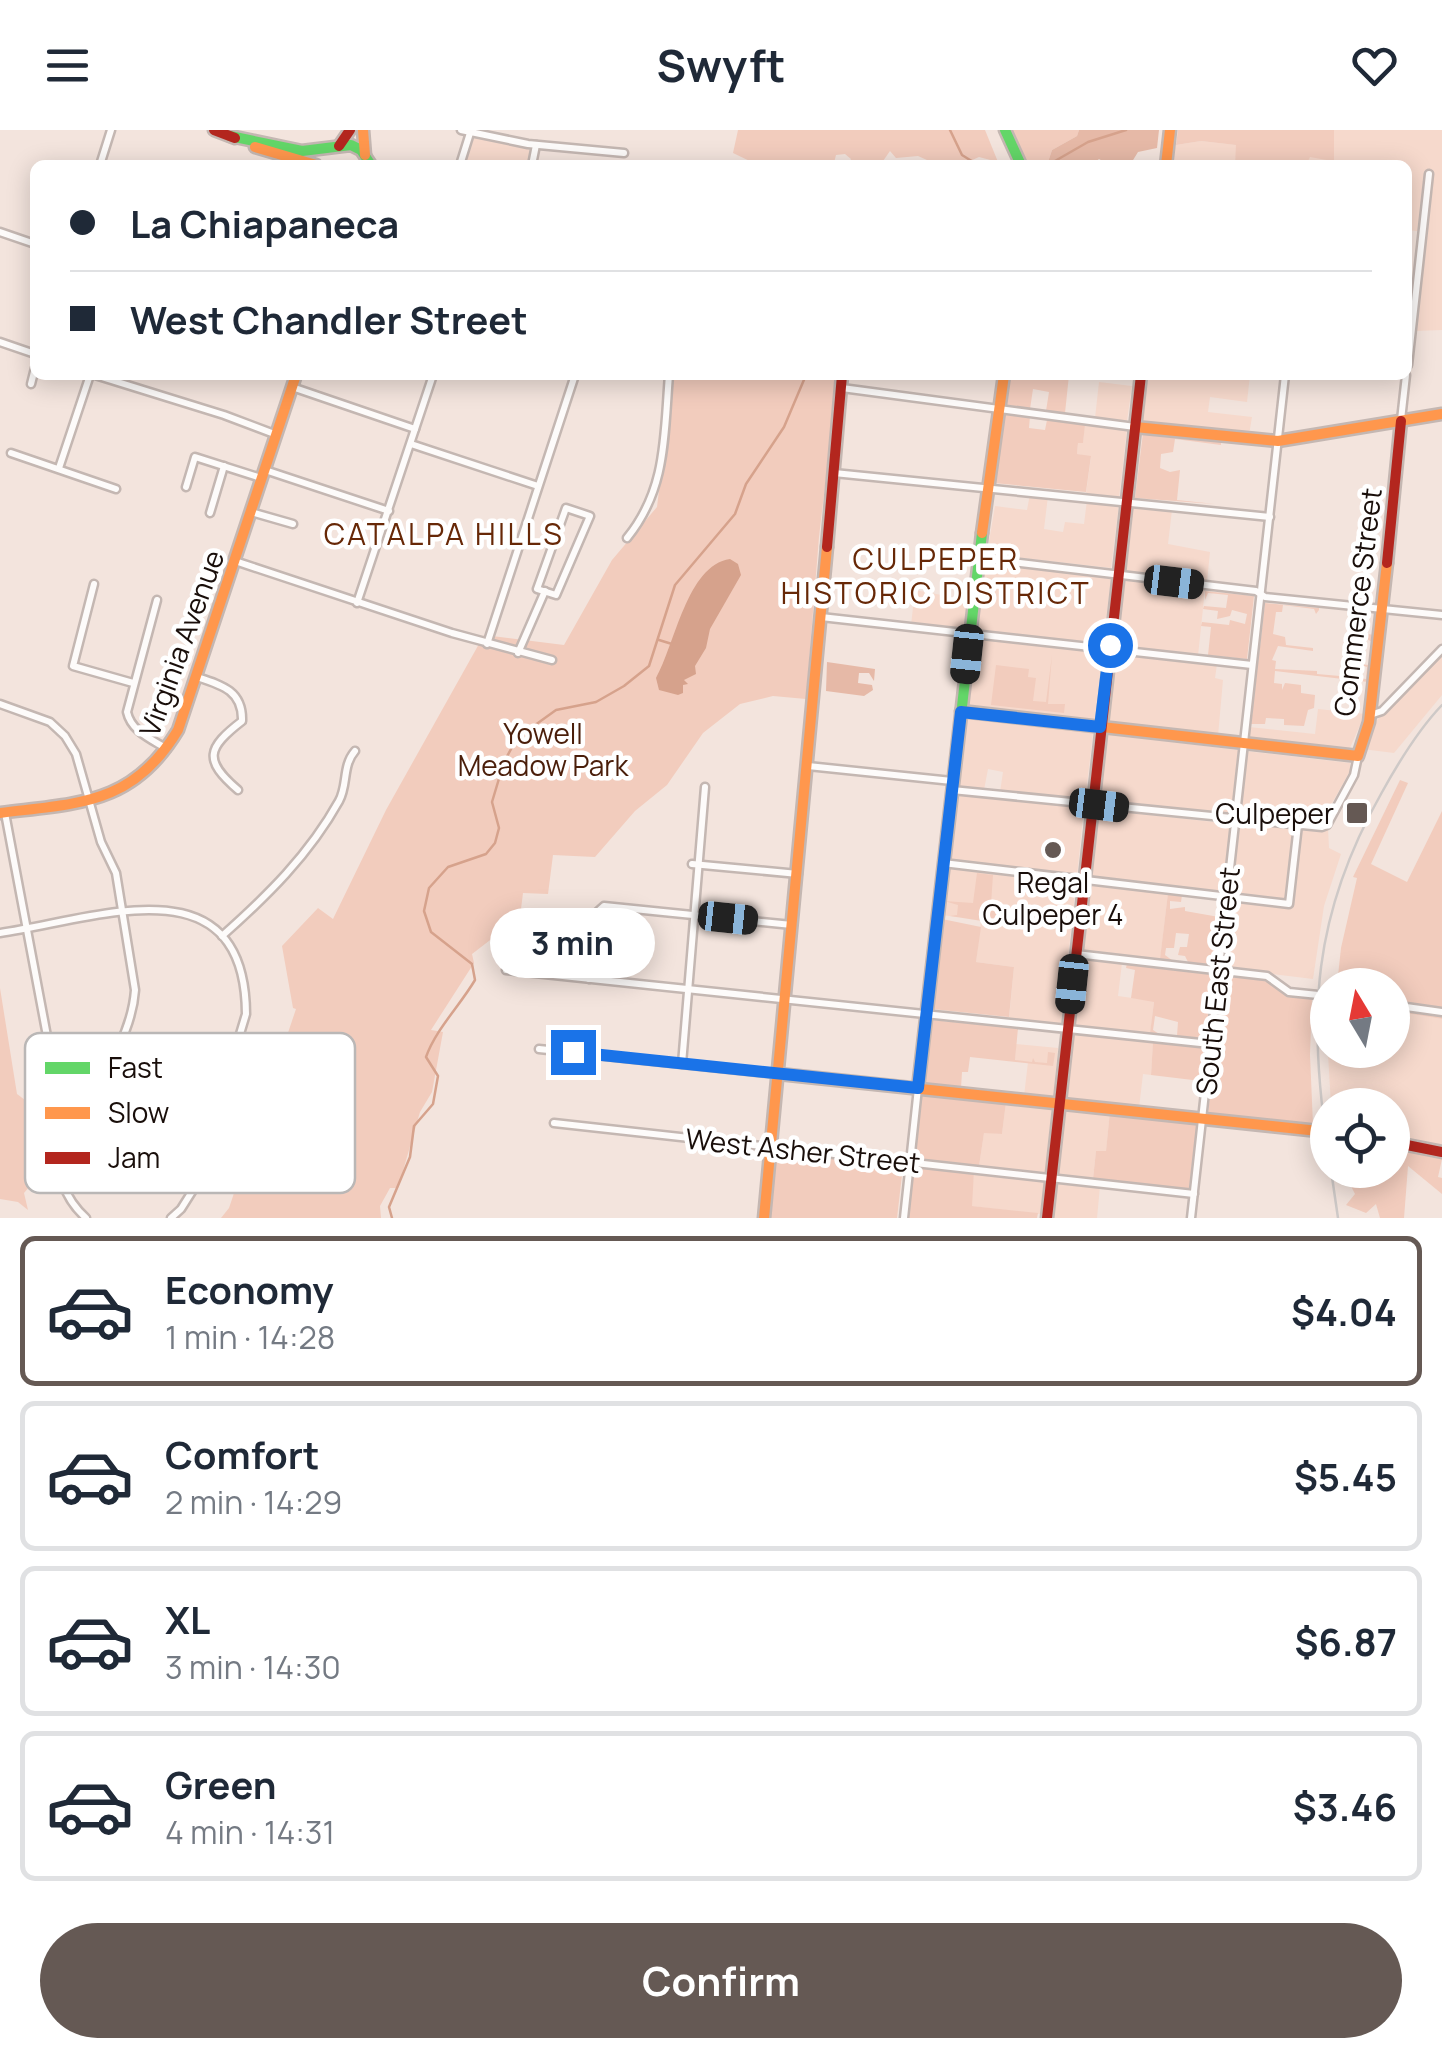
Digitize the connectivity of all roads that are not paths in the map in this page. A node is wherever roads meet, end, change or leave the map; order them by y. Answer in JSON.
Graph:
{"nodes":[{"id":1,"x":111,"y":130,"type":"edge"},
{"id":2,"x":214,"y":130,"type":"edge"},
{"id":3,"x":350,"y":130,"type":"edge"},
{"id":4,"x":363,"y":130,"type":"edge"},
{"id":5,"x":461,"y":130,"type":"edge"},
{"id":6,"x":1005,"y":130,"type":"edge"},
{"id":7,"x":471,"y":131,"type":"edge"},
{"id":8,"x":1169,"y":135,"type":"edge"},
{"id":9,"x":230,"y":136,"type":"junction"},
{"id":10,"x":536,"y":145,"type":"junction"},
{"id":11,"x":337,"y":147,"type":"junction"},
{"id":12,"x":624,"y":153,"type":"dead end"},
{"id":13,"x":102,"y":160,"type":"edge"},
{"id":14,"x":299,"y":160,"type":"edge"},
{"id":15,"x":329,"y":160,"type":"edge"},
{"id":16,"x":366,"y":160,"type":"edge"},
{"id":17,"x":368,"y":160,"type":"edge"},
{"id":18,"x":462,"y":160,"type":"edge"},
{"id":19,"x":533,"y":160,"type":"edge"},
{"id":20,"x":1019,"y":160,"type":"edge"},
{"id":21,"x":1166,"y":160,"type":"edge"},
{"id":22,"x":1429,"y":174,"type":"dead end"},
{"id":23,"x":0,"y":232,"type":"edge"},
{"id":24,"x":30,"y":242,"type":"edge"},
{"id":25,"x":1412,"y":299,"type":"edge"},
{"id":26,"x":0,"y":342,"type":"edge"},
{"id":27,"x":30,"y":352,"type":"edge"},
{"id":28,"x":32,"y":380,"type":"edge"},
{"id":29,"x":90,"y":380,"type":"edge"},
{"id":30,"x":108,"y":380,"type":"edge"},
{"id":31,"x":431,"y":380,"type":"edge"},
{"id":32,"x":573,"y":380,"type":"edge"},
{"id":33,"x":668,"y":380,"type":"edge"},
{"id":34,"x":842,"y":380,"type":"edge"},
{"id":35,"x":1003,"y":380,"type":"edge"},
{"id":36,"x":1138,"y":380,"type":"edge"},
{"id":37,"x":1284,"y":380,"type":"edge"},
{"id":38,"x":1405,"y":380,"type":"edge"},
{"id":39,"x":294,"y":381,"type":"edge"},
{"id":40,"x":31,"y":384,"type":"dead end"},
{"id":41,"x":842,"y":388,"type":"junction"},
{"id":42,"x":1000,"y":408,"type":"junction"},
{"id":43,"x":1442,"y":414,"type":"edge"},
{"id":44,"x":1401,"y":421,"type":"junction"},
{"id":45,"x":1135,"y":426,"type":"junction"},
{"id":46,"x":416,"y":429,"type":"junction"},
{"id":47,"x":276,"y":435,"type":"junction"},
{"id":48,"x":1278,"y":441,"type":"junction"},
{"id":49,"x":411,"y":444,"type":"junction"},
{"id":50,"x":11,"y":452,"type":"dead end"},
{"id":51,"x":224,"y":466,"type":"junction"},
{"id":52,"x":59,"y":468,"type":"junction"},
{"id":53,"x":834,"y":473,"type":"junction"},
{"id":54,"x":264,"y":474,"type":"junction"},
{"id":55,"x":186,"y":486,"type":"dead end"},
{"id":56,"x":538,"y":486,"type":"junction"},
{"id":57,"x":990,"y":488,"type":"junction"},
{"id":58,"x":116,"y":489,"type":"dead end"},
{"id":59,"x":1128,"y":502,"type":"junction"},
{"id":60,"x":389,"y":511,"type":"junction"},
{"id":61,"x":210,"y":512,"type":"dead end"},
{"id":62,"x":252,"y":512,"type":"junction"},
{"id":63,"x":1270,"y":517,"type":"junction"},
{"id":64,"x":294,"y":524,"type":"dead end"},
{"id":65,"x":627,"y":538,"type":"dead end"},
{"id":66,"x":978,"y":558,"type":"junction"},
{"id":67,"x":235,"y":561,"type":"junction"},
{"id":68,"x":1118,"y":576,"type":"junction"},
{"id":69,"x":94,"y":584,"type":"dead end"},
{"id":70,"x":545,"y":591,"type":"junction"},
{"id":71,"x":1261,"y":594,"type":"junction"},
{"id":72,"x":157,"y":600,"type":"dead end"},
{"id":73,"x":357,"y":603,"type":"junction"},
{"id":74,"x":1382,"y":609,"type":"junction"},
{"id":75,"x":1442,"y":615,"type":"edge"},
{"id":76,"x":820,"y":616,"type":"junction"},
{"id":77,"x":969,"y":634,"type":"junction"},
{"id":78,"x":488,"y":644,"type":"junction"},
{"id":79,"x":1442,"y":649,"type":"edge"},
{"id":80,"x":1110,"y":650,"type":"junction"},
{"id":81,"x":518,"y":653,"type":"junction"},
{"id":82,"x":552,"y":660,"type":"dead end"},
{"id":83,"x":1252,"y":666,"type":"junction"},
{"id":84,"x":196,"y":676,"type":"junction"},
{"id":85,"x":133,"y":683,"type":"junction"},
{"id":86,"x":0,"y":704,"type":"edge"},
{"id":87,"x":961,"y":712,"type":"junction"},
{"id":88,"x":1370,"y":715,"type":"junction"},
{"id":89,"x":1100,"y":727,"type":"junction"},
{"id":90,"x":1242,"y":744,"type":"junction"},
{"id":91,"x":168,"y":750,"type":"junction"},
{"id":92,"x":356,"y":751,"type":"dead end"},
{"id":93,"x":1358,"y":756,"type":"junction"},
{"id":94,"x":808,"y":766,"type":"junction"},
{"id":95,"x":952,"y":786,"type":"junction"},
{"id":96,"x":705,"y":787,"type":"dead end"},
{"id":97,"x":238,"y":790,"type":"dead end"},
{"id":98,"x":90,"y":799,"type":"junction"},
{"id":99,"x":1092,"y":805,"type":"junction"},
{"id":100,"x":3,"y":813,"type":"edge"},
{"id":101,"x":1234,"y":820,"type":"junction"},
{"id":102,"x":1298,"y":826,"type":"junction"},
{"id":103,"x":943,"y":863,"type":"junction"},
{"id":104,"x":695,"y":864,"type":"junction"},
{"id":105,"x":798,"y":874,"type":"junction"},
{"id":106,"x":1084,"y":880,"type":"junction"},
{"id":107,"x":1226,"y":897,"type":"junction"},
{"id":108,"x":122,"y":912,"type":"junction"},
{"id":109,"x":695,"y":915,"type":"junction"},
{"id":110,"x":793,"y":925,"type":"junction"},
{"id":111,"x":27,"y":930,"type":"junction"},
{"id":112,"x":0,"y":933,"type":"edge"},
{"id":113,"x":222,"y":936,"type":"junction"},
{"id":114,"x":1076,"y":954,"type":"junction"},
{"id":115,"x":506,"y":970,"type":"dead end"},
{"id":116,"x":1218,"y":971,"type":"junction"},
{"id":117,"x":589,"y":979,"type":"junction"},
{"id":118,"x":689,"y":989,"type":"junction"},
{"id":119,"x":1310,"y":994,"type":"edge"},
{"id":120,"x":786,"y":999,"type":"junction"},
{"id":121,"x":1410,"y":1008,"type":"edge"},
{"id":122,"x":1442,"y":1012,"type":"edge"},
{"id":123,"x":926,"y":1014,"type":"junction"},
{"id":124,"x":1068,"y":1028,"type":"junction"},
{"id":125,"x":46,"y":1033,"type":"edge"},
{"id":126,"x":124,"y":1033,"type":"edge"},
{"id":127,"x":240,"y":1033,"type":"edge"},
{"id":128,"x":1210,"y":1044,"type":"junction"},
{"id":129,"x":538,"y":1049,"type":"dead end"},
{"id":130,"x":682,"y":1064,"type":"junction"},
{"id":131,"x":778,"y":1074,"type":"junction"},
{"id":132,"x":918,"y":1088,"type":"junction"},
{"id":133,"x":1060,"y":1103,"type":"junction"},
{"id":134,"x":1202,"y":1118,"type":"junction"},
{"id":135,"x":554,"y":1123,"type":"dead end"},
{"id":136,"x":1310,"y":1130,"type":"edge"},
{"id":137,"x":771,"y":1146,"type":"junction"},
{"id":138,"x":1410,"y":1146,"type":"edge"},
{"id":139,"x":1442,"y":1152,"type":"edge"},
{"id":140,"x":910,"y":1162,"type":"junction"},
{"id":141,"x":1052,"y":1178,"type":"junction"},
{"id":142,"x":66,"y":1193,"type":"edge"},
{"id":143,"x":191,"y":1193,"type":"edge"},
{"id":144,"x":1194,"y":1194,"type":"junction"},
{"id":145,"x":86,"y":1218,"type":"edge"},
{"id":146,"x":171,"y":1218,"type":"edge"},
{"id":147,"x":764,"y":1218,"type":"edge"},
{"id":148,"x":904,"y":1218,"type":"edge"},
{"id":149,"x":1047,"y":1218,"type":"edge"},
{"id":150,"x":1191,"y":1218,"type":"edge"}],
"edges":[{"from":1,"to":13,"type":"street"},
{"from":2,"to":9,"type":"street"},
{"from":3,"to":11,"type":"street"},
{"from":4,"to":17,"type":"street"},
{"from":5,"to":7,"type":"street"},
{"from":6,"to":20,"type":"street"},
{"from":7,"to":10,"type":"street"},
{"from":7,"to":18,"type":"street"},
{"from":8,"to":21,"type":"street"},
{"from":9,"to":11,"type":"street"},
{"from":9,"to":14,"type":"street"},
{"from":10,"to":12,"type":"street"},
{"from":10,"to":19,"type":"street"},
{"from":11,"to":15,"type":"street"},
{"from":11,"to":16,"type":"street"},
{"from":22,"to":25,"type":"street"},
{"from":23,"to":24,"type":"street"},
{"from":26,"to":27,"type":"street"},
{"from":28,"to":40,"type":"street"},
{"from":29,"to":52,"type":"street"},
{"from":30,"to":47,"type":"street"},
{"from":31,"to":46,"type":"street"},
{"from":32,"to":56,"type":"street"},
{"from":33,"to":65,"type":"street"},
{"from":34,"to":41,"type":"street"},
{"from":35,"to":42,"type":"street"},
{"from":36,"to":45,"type":"street"},
{"from":37,"to":48,"type":"street","name":"South East Street"},
{"from":38,"to":44,"type":"street","name":"Commerce Street"},
{"from":39,"to":46,"type":"street"},
{"from":39,"to":47,"type":"street","name":"Virginia Avenue"},
{"from":41,"to":42,"type":"street"},
{"from":41,"to":53,"type":"street"},
{"from":42,"to":45,"type":"street"},
{"from":42,"to":57,"type":"street"},
{"from":43,"to":44,"type":"street"},
{"from":44,"to":48,"type":"street"},
{"from":44,"to":74,"type":"street","name":"Commerce Street"},
{"from":45,"to":48,"type":"street"},
{"from":45,"to":59,"type":"street"},
{"from":46,"to":49,"type":"street"},
{"from":47,"to":54,"type":"street","name":"Virginia Avenue"},
{"from":48,"to":63,"type":"street","name":"South East Street"},
{"from":49,"to":56,"type":"street"},
{"from":49,"to":60,"type":"street"},
{"from":50,"to":52,"type":"street"},
{"from":51,"to":54,"type":"street"},
{"from":51,"to":55,"type":"street"},
{"from":51,"to":61,"type":"street"},
{"from":52,"to":58,"type":"street"},
{"from":53,"to":57,"type":"street"},
{"from":53,"to":76,"type":"street"},
{"from":54,"to":60,"type":"street"},
{"from":54,"to":62,"type":"street","name":"Virginia Avenue"},
{"from":56,"to":78,"type":"street"},
{"from":57,"to":59,"type":"street"},
{"from":57,"to":66,"type":"street"},
{"from":59,"to":63,"type":"street"},
{"from":59,"to":68,"type":"street"},
{"from":60,"to":73,"type":"street"},
{"from":62,"to":64,"type":"street"},
{"from":62,"to":67,"type":"street","name":"Virginia Avenue"},
{"from":63,"to":71,"type":"street","name":"South East Street"},
{"from":66,"to":68,"type":"street"},
{"from":66,"to":77,"type":"street"},
{"from":67,"to":73,"type":"street"},
{"from":67,"to":84,"type":"street","name":"Virginia Avenue"},
{"from":68,"to":71,"type":"street"},
{"from":68,"to":80,"type":"street"},
{"from":69,"to":85,"type":"street"},
{"from":70,"to":70,"type":"street"},
{"from":70,"to":81,"type":"street"},
{"from":71,"to":74,"type":"street"},
{"from":71,"to":83,"type":"street","name":"South East Street"},
{"from":72,"to":85,"type":"street"},
{"from":73,"to":78,"type":"street"},
{"from":74,"to":75,"type":"street"},
{"from":74,"to":88,"type":"street","name":"Commerce Street"},
{"from":76,"to":77,"type":"street"},
{"from":76,"to":94,"type":"street"},
{"from":77,"to":80,"type":"street"},
{"from":77,"to":87,"type":"street"},
{"from":78,"to":81,"type":"street"},
{"from":79,"to":88,"type":"street"},
{"from":80,"to":83,"type":"street"},
{"from":80,"to":89,"type":"street"},
{"from":81,"to":82,"type":"street"},
{"from":83,"to":90,"type":"street","name":"South East Street"},
{"from":84,"to":91,"type":"street","name":"Virginia Avenue"},
{"from":84,"to":97,"type":"street"},
{"from":85,"to":91,"type":"street"},
{"from":86,"to":98,"type":"street"},
{"from":87,"to":89,"type":"street"},
{"from":87,"to":95,"type":"street"},
{"from":88,"to":93,"type":"street","name":"Commerce Street"},
{"from":89,"to":90,"type":"street"},
{"from":89,"to":99,"type":"street"},
{"from":90,"to":93,"type":"street"},
{"from":90,"to":101,"type":"street","name":"South East Street"},
{"from":91,"to":98,"type":"street","name":"Virginia Avenue"},
{"from":92,"to":113,"type":"street"},
{"from":93,"to":102,"type":"street","name":"Commerce Street"},
{"from":94,"to":95,"type":"street"},
{"from":94,"to":105,"type":"street"},
{"from":95,"to":99,"type":"street"},
{"from":95,"to":103,"type":"street"},
{"from":96,"to":104,"type":"street"},
{"from":98,"to":100,"type":"street","name":"Virginia Avenue"},
{"from":98,"to":108,"type":"street"},
{"from":99,"to":101,"type":"street"},
{"from":99,"to":106,"type":"street"},
{"from":100,"to":111,"type":"street"},
{"from":101,"to":102,"type":"street"},
{"from":101,"to":107,"type":"street","name":"South East Street"},
{"from":102,"to":107,"type":"street"},
{"from":103,"to":106,"type":"street"},
{"from":103,"to":123,"type":"street"},
{"from":104,"to":105,"type":"street"},
{"from":104,"to":109,"type":"street"},
{"from":105,"to":110,"type":"street"},
{"from":106,"to":107,"type":"street"},
{"from":106,"to":114,"type":"street"},
{"from":107,"to":116,"type":"street","name":"South East Street"},
{"from":108,"to":111,"type":"street"},
{"from":108,"to":113,"type":"street"},
{"from":108,"to":126,"type":"street"},
{"from":109,"to":110,"type":"street"},
{"from":109,"to":117,"type":"street"},
{"from":109,"to":118,"type":"street"},
{"from":110,"to":120,"type":"street"},
{"from":111,"to":112,"type":"street"},
{"from":111,"to":125,"type":"street"},
{"from":113,"to":127,"type":"street"},
{"from":114,"to":116,"type":"street"},
{"from":114,"to":124,"type":"street"},
{"from":115,"to":117,"type":"street"},
{"from":116,"to":119,"type":"street"},
{"from":116,"to":128,"type":"street","name":"South East Street"},
{"from":117,"to":118,"type":"street"},
{"from":118,"to":120,"type":"street"},
{"from":118,"to":130,"type":"street"},
{"from":120,"to":123,"type":"street"},
{"from":120,"to":131,"type":"street"},
{"from":121,"to":122,"type":"street"},
{"from":123,"to":124,"type":"street"},
{"from":123,"to":132,"type":"street"},
{"from":124,"to":128,"type":"street"},
{"from":124,"to":133,"type":"street"},
{"from":128,"to":134,"type":"street","name":"South East Street"},
{"from":129,"to":130,"type":"street"},
{"from":130,"to":131,"type":"street"},
{"from":131,"to":132,"type":"street"},
{"from":131,"to":137,"type":"street"},
{"from":132,"to":133,"type":"street"},
{"from":132,"to":140,"type":"street"},
{"from":133,"to":134,"type":"street"},
{"from":133,"to":141,"type":"street"},
{"from":134,"to":136,"type":"street"},
{"from":134,"to":144,"type":"street","name":"South East Street"},
{"from":135,"to":137,"type":"street","name":"West Asher Street"},
{"from":137,"to":140,"type":"street","name":"West Asher Street"},
{"from":137,"to":147,"type":"street"},
{"from":138,"to":139,"type":"street"},
{"from":140,"to":141,"type":"street","name":"West Asher Street"},
{"from":140,"to":148,"type":"street"},
{"from":141,"to":144,"type":"street","name":"West Asher Street"},
{"from":141,"to":149,"type":"street"},
{"from":142,"to":145,"type":"street"},
{"from":143,"to":146,"type":"street"},
{"from":144,"to":150,"type":"street","name":"South East Street"}]}
